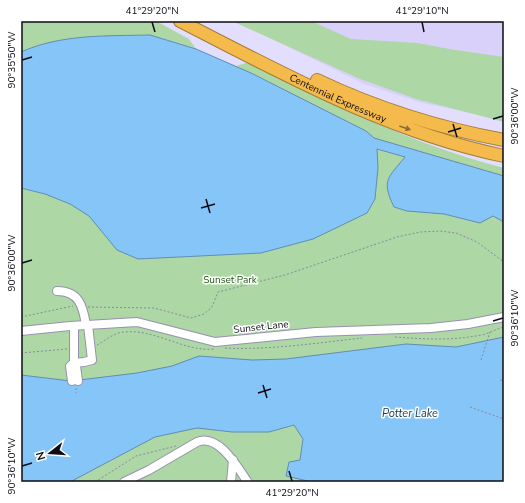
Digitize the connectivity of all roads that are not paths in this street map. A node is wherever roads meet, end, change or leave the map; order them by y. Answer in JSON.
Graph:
{"nodes":[{"id":1,"x":180,"y":21,"type":"edge"},
{"id":2,"x":198,"y":21,"type":"edge"},
{"id":3,"x":434,"y":137,"type":"junction"},
{"id":4,"x":504,"y":140,"type":"edge"},
{"id":5,"x":504,"y":156,"type":"edge"},
{"id":6,"x":504,"y":162,"type":"edge"},
{"id":7,"x":57,"y":291,"type":"dead end"},
{"id":8,"x":504,"y":317,"type":"edge"},
{"id":9,"x":87,"y":325,"type":"junction"},
{"id":10,"x":74,"y":326,"type":"junction"},
{"id":11,"x":21,"y":331,"type":"edge"},
{"id":12,"x":74,"y":363,"type":"junction"},
{"id":13,"x":75,"y":383,"type":"road end"},
{"id":14,"x":233,"y":460,"type":"junction"},
{"id":15,"x":124,"y":482,"type":"edge"},
{"id":16,"x":231,"y":482,"type":"edge"},
{"id":17,"x":246,"y":482,"type":"edge"}],
"edges":[{"from":1,"to":3,"type":"highway","name":"Centennial Expressway","one_way":true},
{"from":2,"to":4,"type":"highway","name":"Centennial Expressway"},
{"from":3,"to":5,"type":"highway","name":"Centennial Expressway"},
{"from":3,"to":6,"type":"highway"},
{"from":7,"to":9,"type":"lane"},
{"from":8,"to":9,"type":"lane","name":"Sunset Lane"},
{"from":9,"to":10,"type":"lane","name":"Sunset Lane"},
{"from":9,"to":12,"type":"lane"},
{"from":10,"to":11,"type":"lane","name":"Sunset Lane"},
{"from":10,"to":12,"type":"lane"},
{"from":12,"to":13,"type":"lane"},
{"from":14,"to":15,"type":"lane"},
{"from":14,"to":16,"type":"lane"},
{"from":14,"to":17,"type":"lane"}]}
